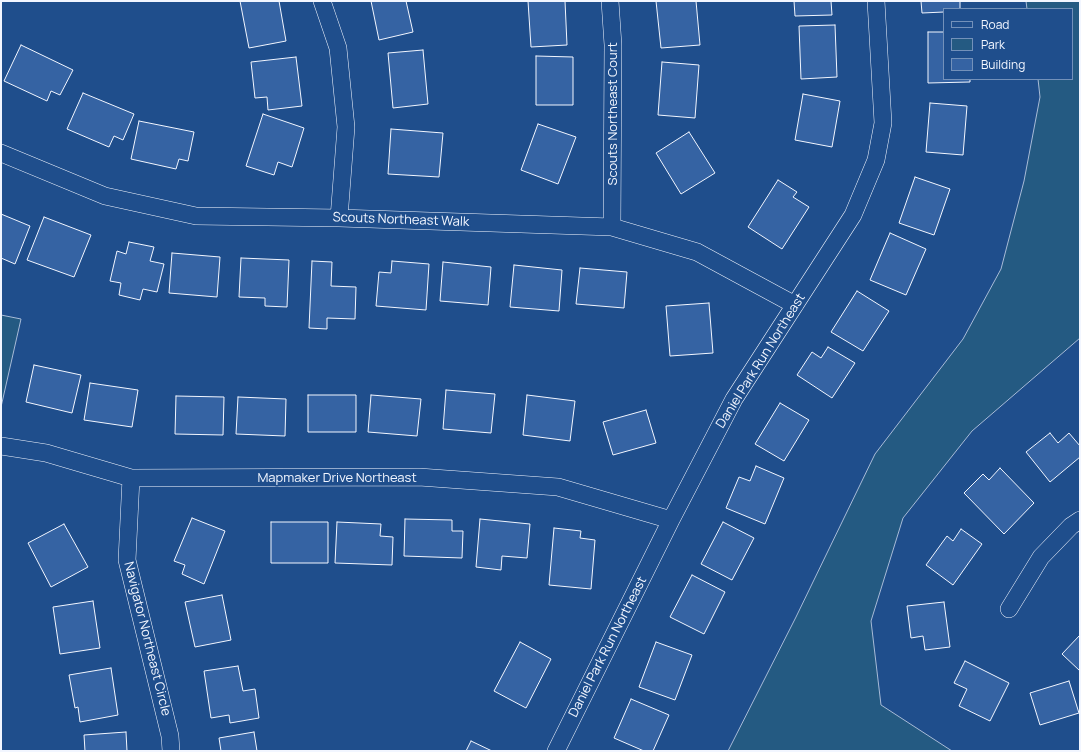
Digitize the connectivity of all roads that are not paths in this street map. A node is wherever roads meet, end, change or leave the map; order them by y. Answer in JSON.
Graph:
{"nodes":[{"id":1,"x":322,"y":1,"type":"edge"},
{"id":2,"x":610,"y":1,"type":"edge"},
{"id":3,"x":876,"y":1,"type":"edge"},
{"id":4,"x":1,"y":153,"type":"edge"},
{"id":5,"x":339,"y":218,"type":"junction"},
{"id":6,"x":612,"y":227,"type":"junction"},
{"id":7,"x":795,"y":305,"type":"junction"},
{"id":8,"x":1,"y":446,"type":"edge"},
{"id":9,"x":131,"y":478,"type":"junction"},
{"id":10,"x":671,"y":520,"type":"junction"},
{"id":11,"x":1080,"y":520,"type":"edge"},
{"id":12,"x":1009,"y":609,"type":"dead end"},
{"id":13,"x":172,"y":751,"type":"edge"},
{"id":14,"x":556,"y":751,"type":"edge"}],
"edges":[{"from":1,"to":5,"type":"street"},
{"from":2,"to":6,"type":"street","name":"Scouts Northeast Court"},
{"from":3,"to":7,"type":"street","name":"Daniel Park Run Northeast"},
{"from":4,"to":5,"type":"street","name":"Scouts Northeast Walk"},
{"from":5,"to":6,"type":"street","name":"Scouts Northeast Walk"},
{"from":6,"to":7,"type":"street","name":"Scouts Northeast Walk"},
{"from":7,"to":10,"type":"street","name":"Daniel Park Run Northeast"},
{"from":8,"to":9,"type":"street","name":"Mapmaker Drive Northeast"},
{"from":9,"to":10,"type":"street","name":"Mapmaker Drive Northeast"},
{"from":9,"to":13,"type":"street","name":"Navigator Northeast Circle"},
{"from":10,"to":14,"type":"street","name":"Daniel Park Run Northeast"},
{"from":11,"to":12,"type":"street"}]}
